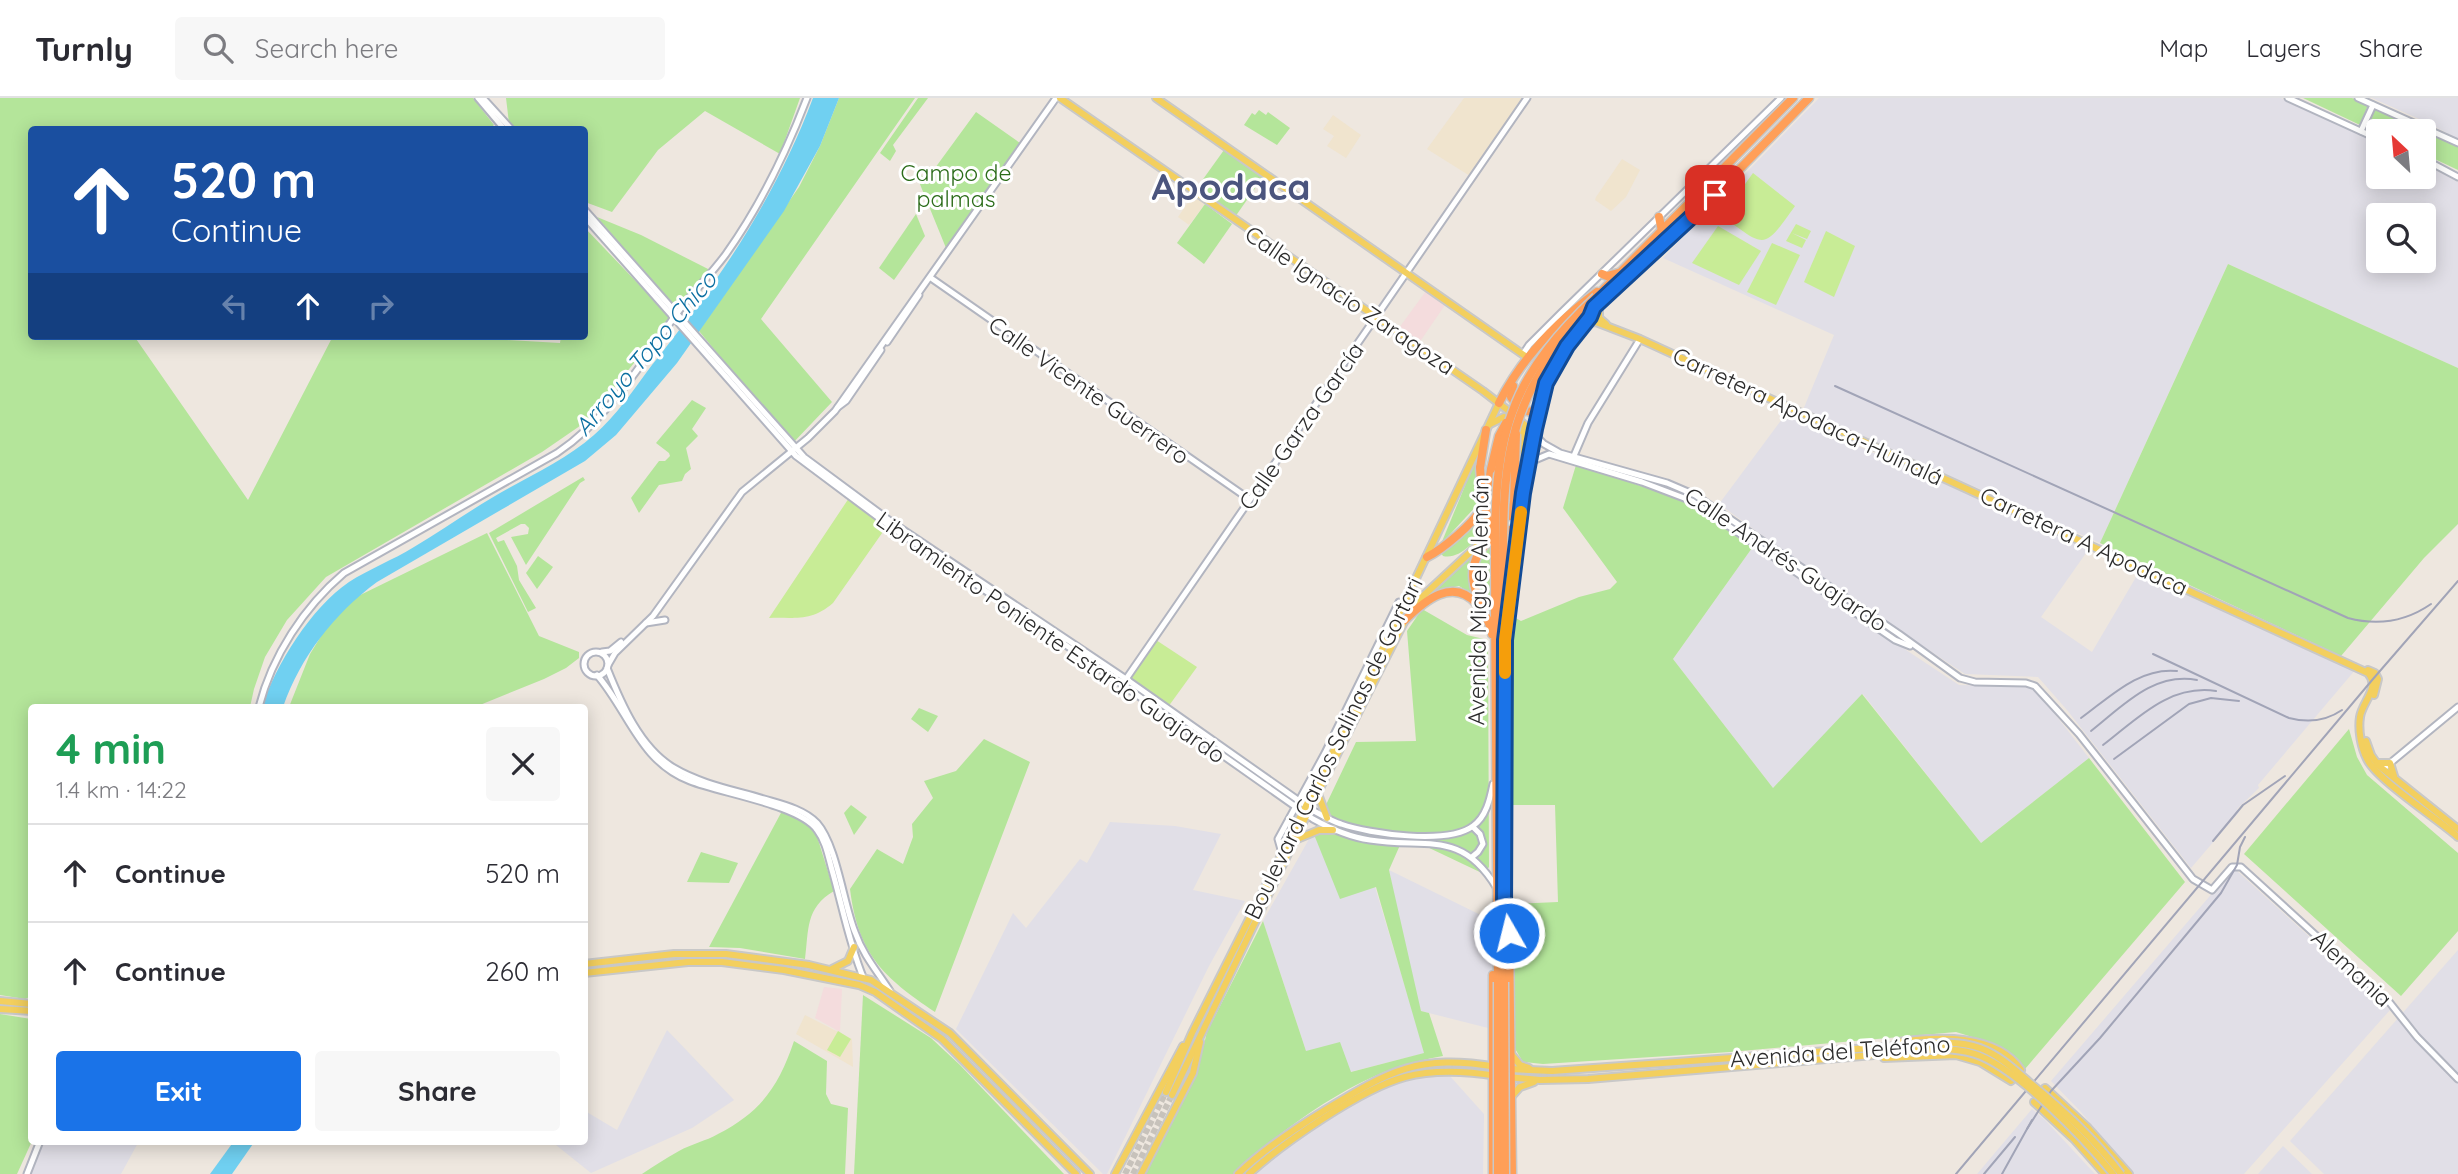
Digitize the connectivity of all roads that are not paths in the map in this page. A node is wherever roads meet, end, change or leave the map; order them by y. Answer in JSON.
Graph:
{"nodes":[{"id":1,"x":478,"y":98,"type":"edge"},
{"id":2,"x":483,"y":98,"type":"edge"},
{"id":3,"x":807,"y":98,"type":"edge"},
{"id":4,"x":1156,"y":98,"type":"edge"},
{"id":5,"x":1527,"y":98,"type":"edge"},
{"id":6,"x":1781,"y":98,"type":"edge"},
{"id":7,"x":1793,"y":98,"type":"edge"},
{"id":8,"x":1809,"y":98,"type":"edge"},
{"id":9,"x":2288,"y":98,"type":"edge"},
{"id":10,"x":2358,"y":98,"type":"edge"},
{"id":11,"x":1055,"y":99,"type":"edge"},
{"id":12,"x":2373,"y":105,"type":"junction"},
{"id":13,"x":502,"y":126,"type":"edge"},
{"id":14,"x":508,"y":126,"type":"edge"},
{"id":15,"x":2361,"y":131,"type":"junction"},
{"id":16,"x":2366,"y":133,"type":"edge"},
{"id":17,"x":2458,"y":143,"type":"edge"},
{"id":18,"x":2436,"y":165,"type":"edge"},
{"id":19,"x":2458,"y":177,"type":"edge"},
{"id":20,"x":588,"y":214,"type":"edge"},
{"id":21,"x":1659,"y":217,"type":"junction"},
{"id":22,"x":588,"y":220,"type":"edge"},
{"id":23,"x":1662,"y":231,"type":"junction"},
{"id":24,"x":940,"y":263,"type":"junction"},
{"id":25,"x":1620,"y":272,"type":"junction"},
{"id":26,"x":1406,"y":273,"type":"junction"},
{"id":27,"x":1602,"y":274,"type":"junction"},
{"id":28,"x":931,"y":278,"type":"junction"},
{"id":29,"x":1606,"y":288,"type":"junction"},
{"id":30,"x":1596,"y":302,"type":"junction"},
{"id":31,"x":677,"y":318,"type":"junction"},
{"id":32,"x":1375,"y":318,"type":"junction"},
{"id":33,"x":1609,"y":326,"type":"junction"},
{"id":34,"x":1582,"y":328,"type":"junction"},
{"id":35,"x":1640,"y":339,"type":"junction"},
{"id":36,"x":1525,"y":356,"type":"junction"},
{"id":37,"x":1516,"y":373,"type":"junction"},
{"id":38,"x":1499,"y":403,"type":"junction"},
{"id":39,"x":1541,"y":405,"type":"junction"},
{"id":40,"x":838,"y":407,"type":"junction"},
{"id":41,"x":1514,"y":418,"type":"junction"},
{"id":42,"x":1487,"y":427,"type":"junction"},
{"id":43,"x":1530,"y":433,"type":"junction"},
{"id":44,"x":795,"y":453,"type":"junction"},
{"id":45,"x":1574,"y":458,"type":"junction"},
{"id":46,"x":1529,"y":463,"type":"junction"},
{"id":47,"x":1526,"y":474,"type":"junction"},
{"id":48,"x":1523,"y":493,"type":"junction"},
{"id":49,"x":1249,"y":499,"type":"junction"},
{"id":50,"x":1510,"y":516,"type":"junction"},
{"id":51,"x":1517,"y":541,"type":"junction"},
{"id":52,"x":1496,"y":554,"type":"junction"},
{"id":53,"x":1427,"y":557,"type":"junction"},
{"id":54,"x":1399,"y":602,"type":"dead end"},
{"id":55,"x":1499,"y":610,"type":"junction"},
{"id":56,"x":1485,"y":612,"type":"junction"},
{"id":57,"x":665,"y":620,"type":"dead end"},
{"id":58,"x":1405,"y":620,"type":"junction"},
{"id":59,"x":646,"y":623,"type":"junction"},
{"id":60,"x":630,"y":637,"type":"junction"},
{"id":61,"x":1505,"y":640,"type":"junction"},
{"id":62,"x":600,"y":652,"type":"junction"},
{"id":63,"x":1495,"y":652,"type":"junction"},
{"id":64,"x":607,"y":667,"type":"junction"},
{"id":65,"x":597,"y":675,"type":"junction"},
{"id":66,"x":1124,"y":682,"type":"junction"},
{"id":67,"x":260,"y":704,"type":"edge"},
{"id":68,"x":2458,"y":707,"type":"edge"},
{"id":69,"x":2368,"y":760,"type":"junction"},
{"id":70,"x":2376,"y":763,"type":"junction"},
{"id":71,"x":2390,"y":763,"type":"junction"},
{"id":72,"x":1496,"y":764,"type":"junction"},
{"id":73,"x":2383,"y":769,"type":"junction"},
{"id":74,"x":2398,"y":780,"type":"junction"},
{"id":75,"x":1307,"y":788,"type":"junction"},
{"id":76,"x":2401,"y":791,"type":"junction"},
{"id":77,"x":1318,"y":793,"type":"junction"},
{"id":78,"x":1290,"y":794,"type":"junction"},
{"id":79,"x":1303,"y":808,"type":"junction"},
{"id":80,"x":1327,"y":818,"type":"junction"},
{"id":81,"x":2444,"y":821,"type":"junction"},
{"id":82,"x":1473,"y":827,"type":"junction"},
{"id":83,"x":2458,"y":827,"type":"edge"},
{"id":84,"x":1333,"y":830,"type":"junction"},
{"id":85,"x":1293,"y":836,"type":"junction"},
{"id":86,"x":2458,"y":837,"type":"edge"},
{"id":87,"x":1282,"y":853,"type":"junction"},
{"id":88,"x":1472,"y":856,"type":"junction"},
{"id":89,"x":2237,"y":865,"type":"joint"},
{"id":90,"x":1496,"y":887,"type":"junction"},
{"id":91,"x":1500,"y":923,"type":"junction"},
{"id":92,"x":1501,"y":933,"type":"junction"},
{"id":93,"x":854,"y":947,"type":"junction"},
{"id":94,"x":588,"y":964,"type":"edge"},
{"id":95,"x":809,"y":965,"type":"junction"},
{"id":96,"x":763,"y":967,"type":"junction"},
{"id":97,"x":831,"y":970,"type":"junction"},
{"id":98,"x":588,"y":971,"type":"edge"},
{"id":99,"x":863,"y":977,"type":"junction"},
{"id":100,"x":875,"y":992,"type":"junction"},
{"id":101,"x":890,"y":992,"type":"junction"},
{"id":102,"x":0,"y":1001,"type":"edge"},
{"id":103,"x":28,"y":1004,"type":"edge"},
{"id":104,"x":0,"y":1009,"type":"edge"},
{"id":105,"x":28,"y":1012,"type":"edge"},
{"id":106,"x":1192,"y":1033,"type":"junction"},
{"id":107,"x":1201,"y":1037,"type":"junction"},
{"id":108,"x":1492,"y":1040,"type":"junction"},
{"id":109,"x":1510,"y":1045,"type":"junction"},
{"id":110,"x":1910,"y":1049,"type":"junction"},
{"id":111,"x":1872,"y":1052,"type":"junction"},
{"id":112,"x":1492,"y":1071,"type":"junction"},
{"id":113,"x":1552,"y":1071,"type":"junction"},
{"id":114,"x":1509,"y":1073,"type":"junction"},
{"id":115,"x":2458,"y":1079,"type":"edge"},
{"id":116,"x":1540,"y":1080,"type":"junction"},
{"id":117,"x":2045,"y":1088,"type":"dead end"},
{"id":118,"x":1492,"y":1093,"type":"junction"},
{"id":119,"x":1510,"y":1097,"type":"junction"},
{"id":120,"x":2034,"y":1102,"type":"dead end"},
{"id":121,"x":2064,"y":1105,"type":"junction"},
{"id":122,"x":2053,"y":1119,"type":"junction"},
{"id":123,"x":38,"y":1145,"type":"edge"},
{"id":124,"x":1115,"y":1173,"type":"edge"},
{"id":125,"x":27,"y":1174,"type":"edge"},
{"id":126,"x":1076,"y":1174,"type":"edge"},
{"id":127,"x":1090,"y":1174,"type":"edge"},
{"id":128,"x":1141,"y":1174,"type":"edge"},
{"id":129,"x":1238,"y":1174,"type":"edge"},
{"id":130,"x":1249,"y":1174,"type":"edge"},
{"id":131,"x":1495,"y":1174,"type":"edge"},
{"id":132,"x":1505,"y":1174,"type":"edge"},
{"id":133,"x":1512,"y":1174,"type":"edge"},
{"id":134,"x":2105,"y":1174,"type":"edge"},
{"id":135,"x":2113,"y":1174,"type":"edge"},
{"id":136,"x":2120,"y":1174,"type":"edge"},
{"id":137,"x":2129,"y":1174,"type":"edge"}],
"edges":[{"from":1,"to":13,"type":"street"},
{"from":2,"to":14,"type":"street"},
{"from":3,"to":31,"type":"street"},
{"from":4,"to":26,"type":"main road"},
{"from":5,"to":26,"type":"street","name":"Calle Garza García"},
{"from":6,"to":21,"type":"street"},
{"from":7,"to":23,"type":"highway","name":"Avenida Miguel Alemán"},
{"from":8,"to":30,"type":"highway","name":"Avenida Miguel Alemán"},
{"from":9,"to":15,"type":"street"},
{"from":10,"to":12,"type":"street"},
{"from":11,"to":24,"type":"street"},
{"from":11,"to":32,"type":"main road","name":"Calle Ignacio Zaragoza"},
{"from":12,"to":15,"type":"street"},
{"from":12,"to":17,"type":"street"},
{"from":15,"to":16,"type":"street"},
{"from":18,"to":19,"type":"street"},
{"from":20,"to":31,"type":"street"},
{"from":21,"to":23,"type":"highway"},
{"from":21,"to":27,"type":"street"},
{"from":22,"to":31,"type":"street"},
{"from":23,"to":25,"type":"highway","name":"Avenida Miguel Alemán"},
{"from":24,"to":28,"type":"street"},
{"from":24,"to":40,"type":"street"},
{"from":25,"to":27,"type":"highway"},
{"from":25,"to":29,"type":"highway","name":"Avenida Miguel Alemán"},
{"from":26,"to":32,"type":"street","name":"Calle Garza García"},
{"from":26,"to":36,"type":"main road"},
{"from":27,"to":36,"type":"street"},
{"from":28,"to":40,"type":"street"},
{"from":28,"to":49,"type":"street","name":"Calle Vicente Guerrero"},
{"from":29,"to":30,"type":"highway","name":"Avenida Miguel Alemán"},
{"from":29,"to":36,"type":"highway"},
{"from":30,"to":33,"type":"main road"},
{"from":30,"to":34,"type":"highway"},
{"from":30,"to":41,"type":"highway","name":"Avenida Miguel Alemán","bridge":true},
{"from":30,"to":41,"type":"highway","name":"Avenida Miguel Alemán","bridge":true},
{"from":31,"to":44,"type":"street","name":"Libramiento Poniente Estardo Guajardo"},
{"from":31,"to":67,"type":"street"},
{"from":32,"to":38,"type":"main road","name":"Calle Ignacio Zaragoza"},
{"from":32,"to":49,"type":"street","name":"Calle Garza García"},
{"from":33,"to":34,"type":"main road"},
{"from":33,"to":35,"type":"main road","name":"Carretera Apodaca-Huinalá"},
{"from":33,"to":70,"type":"main road","name":"Carretera A Apodaca"},
{"from":34,"to":39,"type":"highway"},
{"from":35,"to":45,"type":"street"},
{"from":35,"to":69,"type":"main road","name":"Carretera Apodaca-Huinalá"},
{"from":36,"to":37,"type":"highway"},
{"from":37,"to":38,"type":"highway"},
{"from":37,"to":39,"type":"highway"},
{"from":38,"to":42,"type":"main road","name":"Boulevard Carlos Salinas de Gortari"},
{"from":38,"to":43,"type":"main road","name":"Calle Ignacio Zaragoza"},
{"from":39,"to":43,"type":"highway"},
{"from":40,"to":44,"type":"street"},
{"from":41,"to":50,"type":"highway","bridge":true},
{"from":41,"to":52,"type":"highway","name":"Avenida Miguel Alemán","bridge":true},
{"from":41,"to":53,"type":"highway","bridge":true},
{"from":41,"to":55,"type":"highway","name":"Avenida Miguel Alemán","bridge":true},
{"from":42,"to":43,"type":"main road"},
{"from":42,"to":52,"type":"highway","bridge":true},
{"from":42,"to":53,"type":"main road","name":"Boulevard Carlos Salinas de Gortari"},
{"from":43,"to":45,"type":"street","name":"Calle Andrés Guajardo"},
{"from":43,"to":46,"type":"main road"},
{"from":43,"to":47,"type":"main road"},
{"from":44,"to":59,"type":"street"},
{"from":44,"to":66,"type":"street","name":"Libramiento Poniente Estardo Guajardo"},
{"from":45,"to":46,"type":"street","name":"Calle Andrés Guajardo"},
{"from":45,"to":89,"type":"street","name":"Calle Andrés Guajardo"},
{"from":46,"to":47,"type":"main road"},
{"from":47,"to":48,"type":"main road","name":"Boulevard Carlos Salinas de Gortari"},
{"from":48,"to":50,"type":"main road","name":"Boulevard Carlos Salinas de Gortari"},
{"from":48,"to":51,"type":"highway"},
{"from":49,"to":66,"type":"street","name":"Calle Garza García"},
{"from":50,"to":58,"type":"main road","name":"Boulevard Carlos Salinas de Gortari"},
{"from":51,"to":56,"type":"highway"},
{"from":51,"to":61,"type":"highway"},
{"from":52,"to":55,"type":"highway","name":"Avenida Miguel Alemán","bridge":true},
{"from":53,"to":79,"type":"main road","name":"Boulevard Carlos Salinas de Gortari"},
{"from":54,"to":75,"type":"street"},
{"from":55,"to":61,"type":"highway","name":"Avenida Miguel Alemán"},
{"from":55,"to":63,"type":"highway","name":"Avenida Miguel Alemán"},
{"from":56,"to":58,"type":"highway"},
{"from":56,"to":63,"type":"highway"},
{"from":57,"to":59,"type":"street"},
{"from":58,"to":77,"type":"main road","name":"Boulevard Carlos Salinas de Gortari"},
{"from":59,"to":60,"type":"street"},
{"from":60,"to":62,"type":"street"},
{"from":60,"to":64,"type":"street"},
{"from":61,"to":91,"type":"highway","name":"Avenida Miguel Alemán"},
{"from":62,"to":64,"type":"street"},
{"from":62,"to":65,"type":"street"},
{"from":63,"to":72,"type":"highway","name":"Avenida Miguel Alemán"},
{"from":64,"to":65,"type":"street"},
{"from":64,"to":101,"type":"street"},
{"from":65,"to":93,"type":"street"},
{"from":66,"to":78,"type":"street","name":"Libramiento Poniente Estardo Guajardo"},
{"from":66,"to":79,"type":"street","name":"Libramiento Poniente Estardo Guajardo"},
{"from":68,"to":71,"type":"street"},
{"from":69,"to":73,"type":"main road"},
{"from":69,"to":76,"type":"main road"},
{"from":70,"to":71,"type":"main road"},
{"from":70,"to":73,"type":"main road"},
{"from":71,"to":73,"type":"street"},
{"from":71,"to":74,"type":"main road"},
{"from":72,"to":82,"type":"street"},
{"from":72,"to":90,"type":"highway","name":"Avenida Miguel Alemán"},
{"from":73,"to":74,"type":"main road"},
{"from":73,"to":76,"type":"main road"},
{"from":74,"to":81,"type":"main road"},
{"from":75,"to":78,"type":"street"},
{"from":75,"to":79,"type":"street"},
{"from":76,"to":81,"type":"main road"},
{"from":77,"to":79,"type":"main road","name":"Boulevard Carlos Salinas de Gortari"},
{"from":77,"to":80,"type":"main road"},
{"from":78,"to":79,"type":"street","name":"Libramiento Poniente Estardo Guajardo"},
{"from":79,"to":80,"type":"street"},
{"from":79,"to":84,"type":"street"},
{"from":79,"to":85,"type":"main road"},
{"from":79,"to":85,"type":"main road","name":"Boulevard Carlos Salinas de Gortari"},
{"from":79,"to":87,"type":"street"},
{"from":80,"to":82,"type":"street"},
{"from":81,"to":83,"type":"main road"},
{"from":81,"to":86,"type":"main road"},
{"from":82,"to":88,"type":"street"},
{"from":84,"to":85,"type":"main road"},
{"from":84,"to":88,"type":"street"},
{"from":85,"to":87,"type":"main road","name":"Boulevard Carlos Salinas de Gortari"},
{"from":85,"to":107,"type":"main road","name":"Boulevard Carlos Salinas de Gortari"},
{"from":87,"to":106,"type":"main road","name":"Boulevard Carlos Salinas de Gortari"},
{"from":88,"to":90,"type":"street"},
{"from":89,"to":115,"type":"street","name":"Alemania"},
{"from":90,"to":91,"type":"highway","name":"Avenida Miguel Alemán"},
{"from":91,"to":92,"type":"highway","name":"Avenida Miguel Alemán"},
{"from":91,"to":108,"type":"highway"},
{"from":91,"to":109,"type":"highway"},
{"from":92,"to":131,"type":"highway","name":"Avenida Miguel Alemán","bridge":true},
{"from":92,"to":132,"type":"highway","name":"Avenida Miguel Alemán","bridge":true},
{"from":93,"to":97,"type":"main road"},
{"from":93,"to":99,"type":"street"},
{"from":94,"to":95,"type":"main road"},
{"from":95,"to":96,"type":"main road"},
{"from":95,"to":97,"type":"main road"},
{"from":96,"to":98,"type":"main road"},
{"from":96,"to":100,"type":"main road"},
{"from":97,"to":99,"type":"main road"},
{"from":99,"to":100,"type":"main road"},
{"from":99,"to":101,"type":"main road"},
{"from":100,"to":126,"type":"main road"},
{"from":101,"to":127,"type":"main road"},
{"from":102,"to":103,"type":"main road"},
{"from":104,"to":105,"type":"main road"},
{"from":106,"to":107,"type":"main road","name":"Boulevard Carlos Salinas de Gortari"},
{"from":106,"to":124,"type":"main road"},
{"from":107,"to":128,"type":"main road"},
{"from":108,"to":109,"type":"highway"},
{"from":108,"to":112,"type":"highway"},
{"from":109,"to":113,"type":"main road"},
{"from":109,"to":114,"type":"highway"},
{"from":110,"to":111,"type":"main road","name":"Avenida del Teléfono"},
{"from":110,"to":135,"type":"main road","name":"Avenida del Teléfono","bridge":true},
{"from":110,"to":136,"type":"main road","name":"Avenida del Teléfono","bridge":true},
{"from":111,"to":111,"type":"main road"},
{"from":111,"to":113,"type":"main road","name":"Avenida del Teléfono"},
{"from":111,"to":116,"type":"main road","name":"Avenida del Teléfono"},
{"from":112,"to":114,"type":"main road"},
{"from":112,"to":118,"type":"highway"},
{"from":112,"to":129,"type":"main road"},
{"from":112,"to":130,"type":"main road"},
{"from":113,"to":114,"type":"main road","name":"Avenida del Teléfono"},
{"from":114,"to":116,"type":"main road","name":"Avenida del Teléfono"},
{"from":114,"to":119,"type":"highway"},
{"from":116,"to":119,"type":"main road"},
{"from":117,"to":121,"type":"main road"},
{"from":118,"to":119,"type":"highway"},
{"from":118,"to":131,"type":"highway"},
{"from":119,"to":133,"type":"highway"},
{"from":120,"to":122,"type":"main road"},
{"from":121,"to":122,"type":"main road"},
{"from":121,"to":137,"type":"main road"},
{"from":122,"to":134,"type":"main road"},
{"from":123,"to":125,"type":"street"}]}
